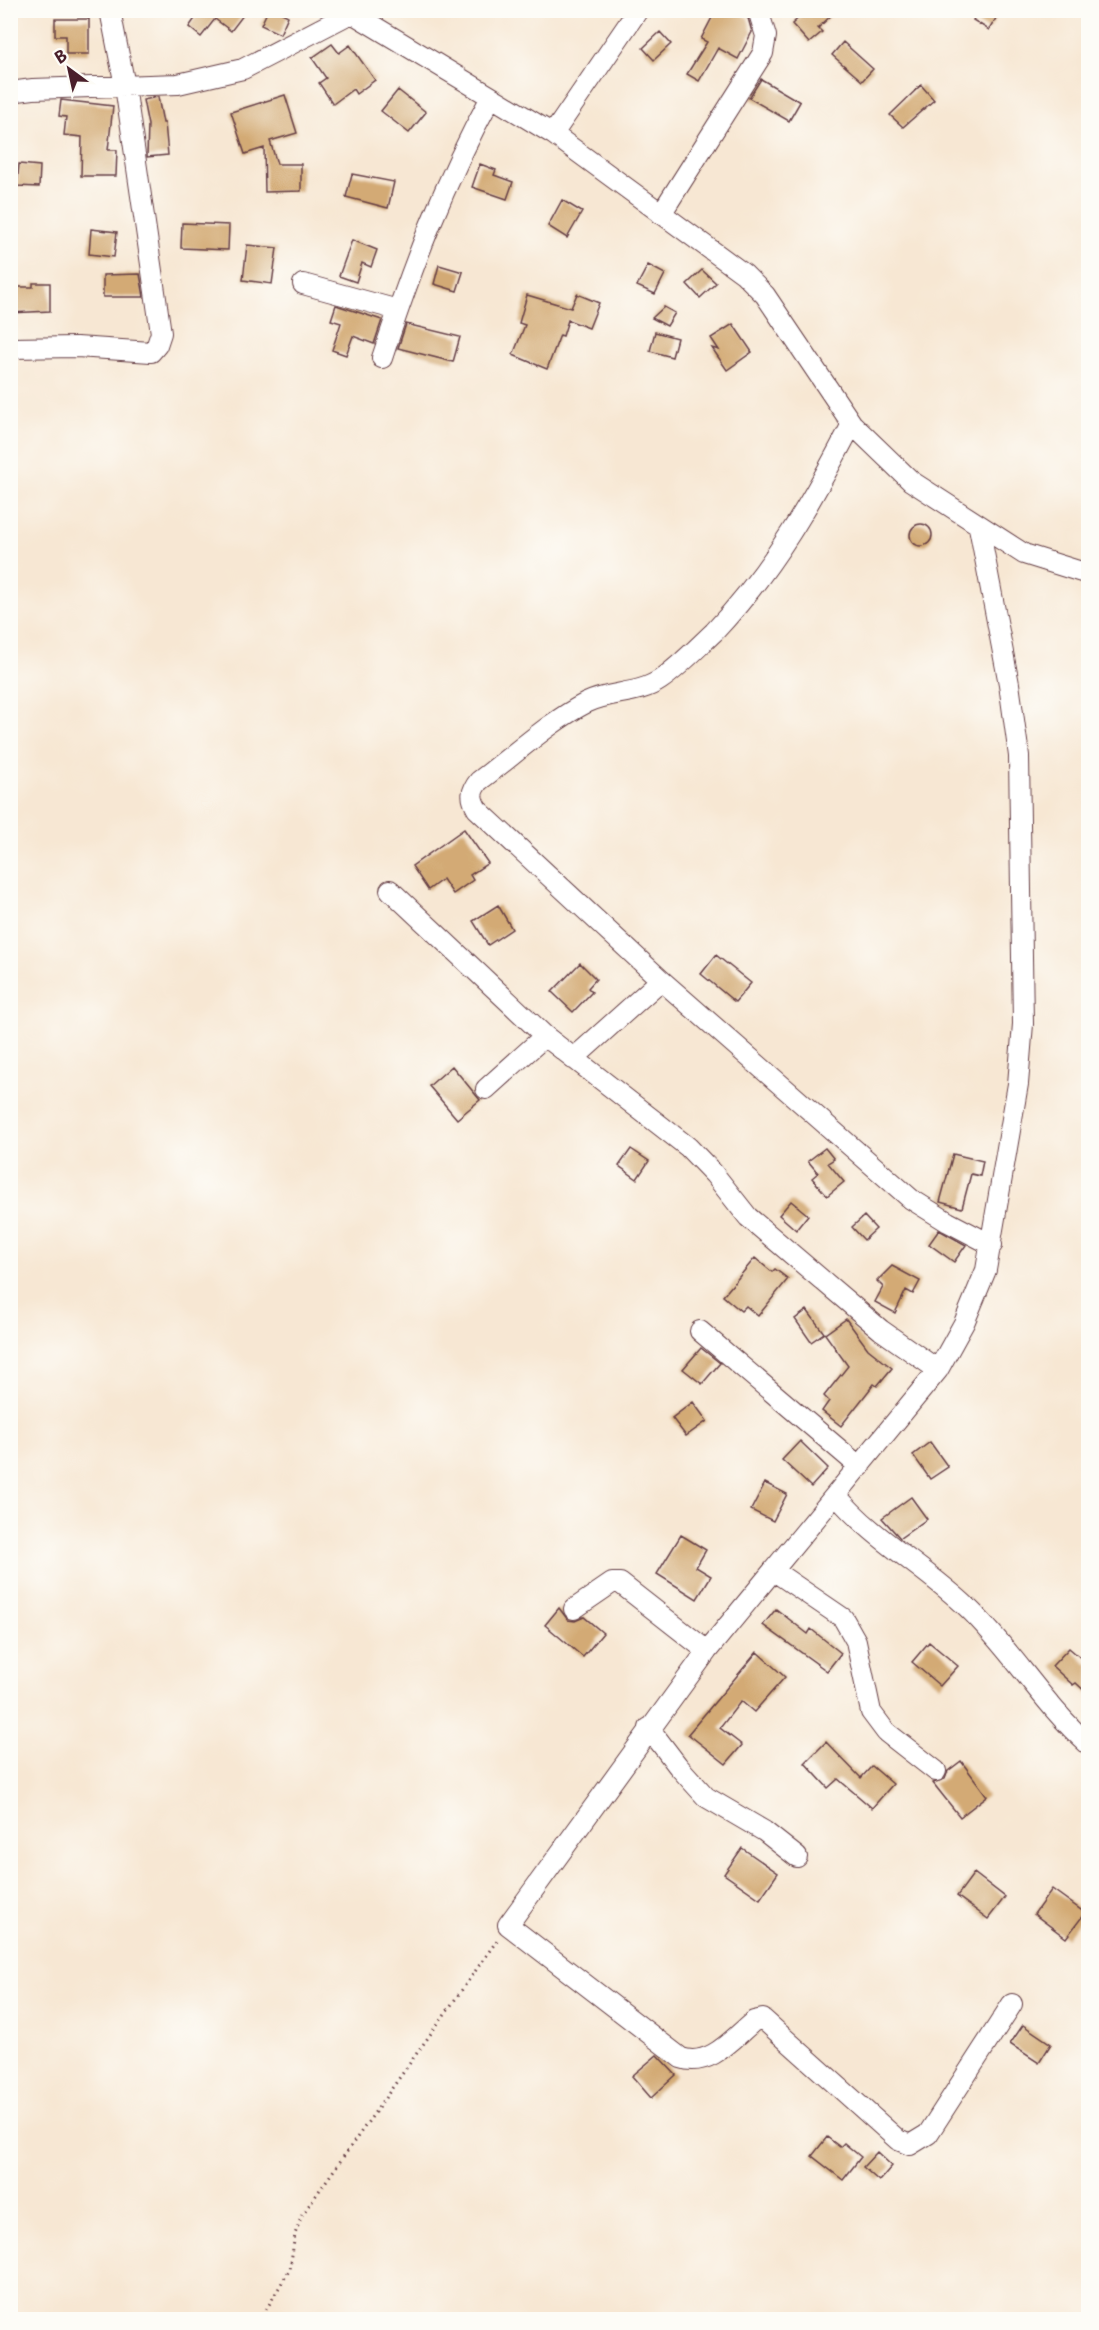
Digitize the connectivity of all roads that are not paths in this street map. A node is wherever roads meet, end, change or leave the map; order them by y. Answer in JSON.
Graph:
{"nodes":[{"id":1,"x":110,"y":10,"type":"edge"},
{"id":2,"x":638,"y":10,"type":"edge"},
{"id":3,"x":758,"y":10,"type":"edge"},
{"id":4,"x":349,"y":12,"type":"edge"},
{"id":5,"x":125,"y":86,"type":"junction"},
{"id":6,"x":10,"y":92,"type":"edge"},
{"id":7,"x":491,"y":97,"type":"junction"},
{"id":8,"x":553,"y":134,"type":"junction"},
{"id":9,"x":661,"y":214,"type":"junction"},
{"id":10,"x":303,"y":284,"type":"dead end"},
{"id":11,"x":398,"y":310,"type":"junction"},
{"id":12,"x":10,"y":348,"type":"edge"},
{"id":13,"x":382,"y":358,"type":"dead end"},
{"id":14,"x":852,"y":424,"type":"junction"},
{"id":15,"x":979,"y":527,"type":"junction"},
{"id":16,"x":1089,"y":574,"type":"edge"},
{"id":17,"x":390,"y":890,"type":"dead end"},
{"id":18,"x":661,"y":980,"type":"junction"},
{"id":19,"x":545,"y":1036,"type":"junction"},
{"id":20,"x":573,"y":1059,"type":"junction"},
{"id":21,"x":486,"y":1089,"type":"dead end"},
{"id":22,"x":992,"y":1245,"type":"junction"},
{"id":23,"x":700,"y":1331,"type":"dead end"},
{"id":24,"x":938,"y":1370,"type":"junction"},
{"id":25,"x":860,"y":1467,"type":"junction"},
{"id":26,"x":836,"y":1495,"type":"junction"},
{"id":27,"x":774,"y":1571,"type":"junction"},
{"id":28,"x":574,"y":1609,"type":"dead end"},
{"id":29,"x":707,"y":1651,"type":"junction"},
{"id":30,"x":649,"y":1728,"type":"junction"},
{"id":31,"x":1089,"y":1744,"type":"edge"},
{"id":32,"x":936,"y":1772,"type":"dead end"},
{"id":33,"x":798,"y":1857,"type":"dead end"},
{"id":34,"x":1012,"y":2004,"type":"dead end"}],
"edges":[{"from":1,"to":5,"type":"street"},
{"from":2,"to":8,"type":"street"},
{"from":3,"to":9,"type":"street"},
{"from":4,"to":5,"type":"street"},
{"from":4,"to":7,"type":"street"},
{"from":5,"to":6,"type":"street"},
{"from":5,"to":12,"type":"street"},
{"from":7,"to":8,"type":"street"},
{"from":7,"to":11,"type":"street"},
{"from":8,"to":9,"type":"street"},
{"from":9,"to":14,"type":"street"},
{"from":10,"to":11,"type":"street"},
{"from":11,"to":13,"type":"street"},
{"from":14,"to":15,"type":"street"},
{"from":14,"to":18,"type":"street"},
{"from":15,"to":16,"type":"street"},
{"from":15,"to":22,"type":"street"},
{"from":17,"to":19,"type":"street"},
{"from":18,"to":20,"type":"street"},
{"from":18,"to":22,"type":"street"},
{"from":19,"to":20,"type":"street"},
{"from":19,"to":21,"type":"street"},
{"from":20,"to":24,"type":"street"},
{"from":22,"to":24,"type":"street"},
{"from":23,"to":25,"type":"street"},
{"from":24,"to":25,"type":"street"},
{"from":25,"to":26,"type":"street"},
{"from":26,"to":27,"type":"street"},
{"from":26,"to":31,"type":"street"},
{"from":27,"to":29,"type":"street"},
{"from":27,"to":32,"type":"street"},
{"from":28,"to":29,"type":"street"},
{"from":29,"to":30,"type":"street"},
{"from":30,"to":33,"type":"street"},
{"from":30,"to":34,"type":"street"}]}
